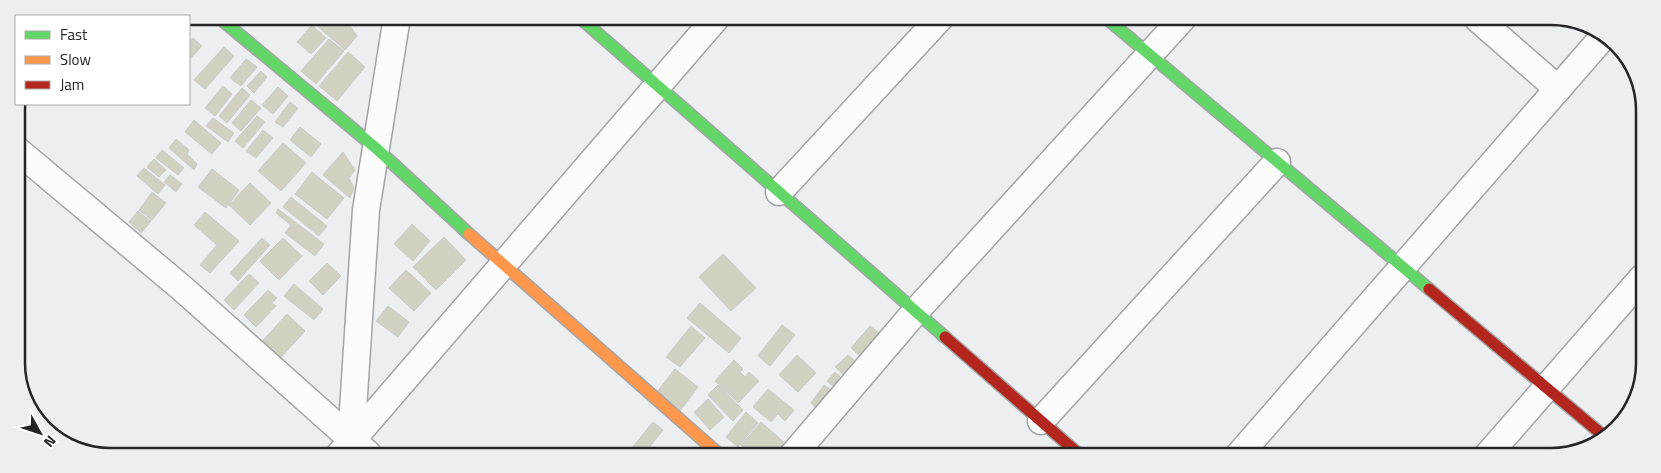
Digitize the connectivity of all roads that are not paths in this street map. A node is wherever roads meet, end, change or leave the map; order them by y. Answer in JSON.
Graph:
{"nodes":[{"id":1,"x":228,"y":25,"type":"edge"},
{"id":2,"x":396,"y":25,"type":"edge"},
{"id":3,"x":588,"y":25,"type":"edge"},
{"id":4,"x":710,"y":25,"type":"edge"},
{"id":5,"x":934,"y":25,"type":"edge"},
{"id":6,"x":1114,"y":25,"type":"edge"},
{"id":7,"x":1176,"y":25,"type":"edge"},
{"id":8,"x":1485,"y":25,"type":"edge"},
{"id":9,"x":1600,"y":40,"type":"edge"},
{"id":10,"x":1150,"y":55,"type":"junction"},
{"id":11,"x":657,"y":86,"type":"junction"},
{"id":12,"x":1558,"y":88,"type":"junction"},
{"id":13,"x":377,"y":149,"type":"junction"},
{"id":14,"x":25,"y":157,"type":"edge"},
{"id":15,"x":1277,"y":162,"type":"junction"},
{"id":16,"x":779,"y":192,"type":"junction"},
{"id":17,"x":503,"y":265,"type":"junction"},
{"id":18,"x":1403,"y":267,"type":"junction"},
{"id":19,"x":1636,"y":285,"type":"edge"},
{"id":20,"x":916,"y":311,"type":"junction"},
{"id":21,"x":1547,"y":389,"type":"junction"},
{"id":22,"x":1041,"y":421,"type":"junction"},
{"id":23,"x":1600,"y":433,"type":"edge"},
{"id":24,"x":351,"y":448,"type":"edge"},
{"id":25,"x":353,"y":448,"type":"edge"},
{"id":26,"x":355,"y":448,"type":"edge"},
{"id":27,"x":712,"y":448,"type":"edge"},
{"id":28,"x":799,"y":448,"type":"edge"},
{"id":29,"x":1072,"y":448,"type":"edge"},
{"id":30,"x":1245,"y":448,"type":"edge"},
{"id":31,"x":1494,"y":448,"type":"edge"}],
"edges":[{"from":1,"to":13,"type":"street"},
{"from":2,"to":13,"type":"street"},
{"from":3,"to":11,"type":"street"},
{"from":4,"to":11,"type":"street"},
{"from":5,"to":16,"type":"street"},
{"from":6,"to":10,"type":"street"},
{"from":7,"to":10,"type":"street"},
{"from":8,"to":12,"type":"street"},
{"from":9,"to":12,"type":"street"},
{"from":10,"to":15,"type":"street"},
{"from":10,"to":20,"type":"street"},
{"from":11,"to":16,"type":"street"},
{"from":11,"to":17,"type":"street"},
{"from":12,"to":18,"type":"street"},
{"from":13,"to":17,"type":"street"},
{"from":13,"to":25,"type":"street"},
{"from":14,"to":24,"type":"street"},
{"from":15,"to":18,"type":"street"},
{"from":15,"to":22,"type":"street"},
{"from":16,"to":20,"type":"street"},
{"from":17,"to":26,"type":"street"},
{"from":17,"to":27,"type":"street"},
{"from":18,"to":21,"type":"street"},
{"from":18,"to":30,"type":"street"},
{"from":19,"to":21,"type":"street"},
{"from":20,"to":22,"type":"street"},
{"from":20,"to":28,"type":"street"},
{"from":21,"to":23,"type":"street"},
{"from":21,"to":31,"type":"street"},
{"from":22,"to":29,"type":"street"}]}
